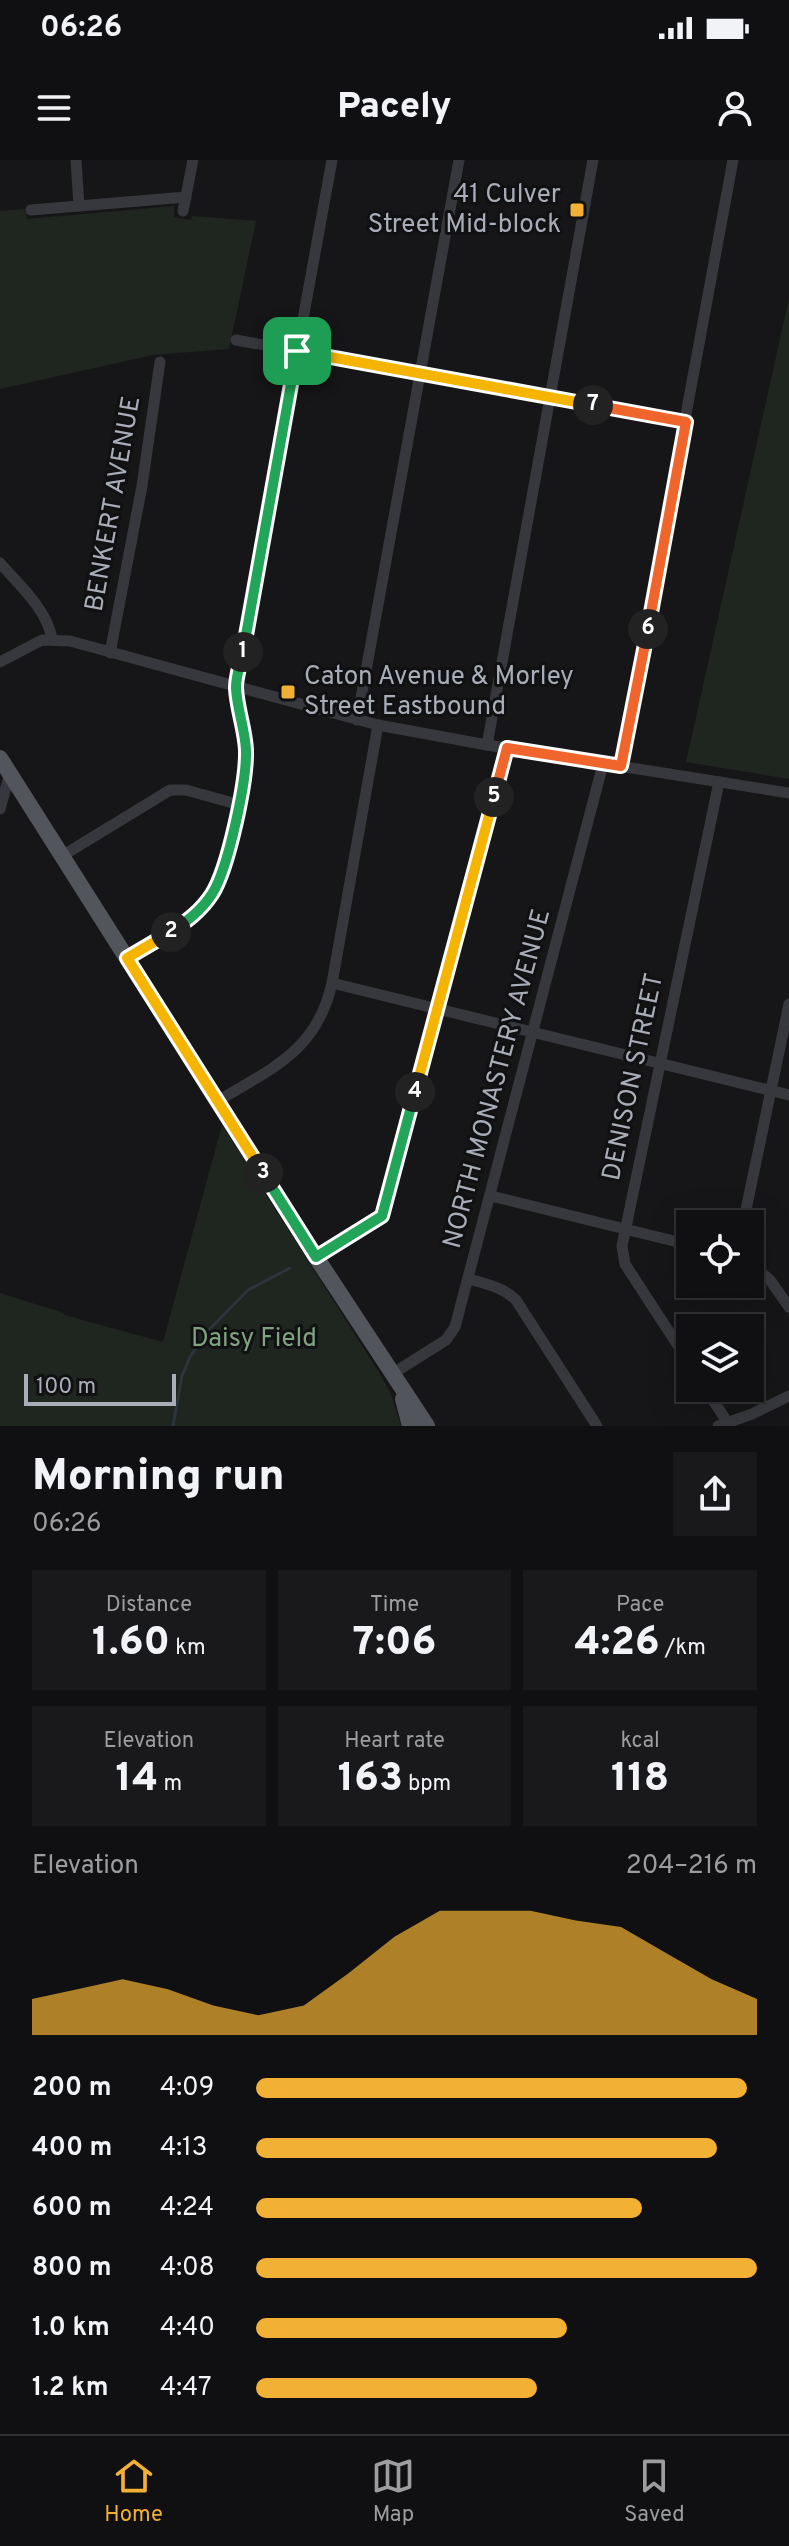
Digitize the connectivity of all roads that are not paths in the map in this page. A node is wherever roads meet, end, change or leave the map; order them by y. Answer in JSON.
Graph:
{"nodes":[{"id":1,"x":76,"y":160,"type":"edge"},
{"id":2,"x":193,"y":160,"type":"edge"},
{"id":3,"x":332,"y":160,"type":"edge"},
{"id":4,"x":459,"y":160,"type":"edge"},
{"id":5,"x":593,"y":160,"type":"edge"},
{"id":6,"x":733,"y":160,"type":"edge"},
{"id":7,"x":186,"y":197,"type":"junction"},
{"id":8,"x":79,"y":206,"type":"junction"},
{"id":9,"x":31,"y":210,"type":"dead end"},
{"id":10,"x":183,"y":211,"type":"dead end"},
{"id":11,"x":236,"y":340,"type":"dead end"},
{"id":12,"x":297,"y":351,"type":"junction"},
{"id":13,"x":160,"y":362,"type":"dead end"},
{"id":14,"x":420,"y":374,"type":"junction"},
{"id":15,"x":550,"y":397,"type":"junction"},
{"id":16,"x":686,"y":422,"type":"junction"},
{"id":17,"x":0,"y":563,"type":"edge"},
{"id":18,"x":52,"y":639,"type":"junction"},
{"id":19,"x":110,"y":653,"type":"junction"},
{"id":20,"x":0,"y":662,"type":"edge"},
{"id":21,"x":236,"y":687,"type":"junction"},
{"id":22,"x":357,"y":720,"type":"junction"},
{"id":23,"x":378,"y":725,"type":"junction"},
{"id":24,"x":487,"y":745,"type":"junction"},
{"id":25,"x":507,"y":748,"type":"junction"},
{"id":26,"x":0,"y":758,"type":"edge"},
{"id":27,"x":603,"y":764,"type":"junction"},
{"id":28,"x":621,"y":766,"type":"junction"},
{"id":29,"x":10,"y":773,"type":"junction"},
{"id":30,"x":719,"y":782,"type":"junction"},
{"id":31,"x":789,"y":793,"type":"edge"},
{"id":32,"x":240,"y":805,"type":"junction"},
{"id":33,"x":0,"y":809,"type":"edge"},
{"id":34,"x":62,"y":856,"type":"junction"},
{"id":35,"x":127,"y":958,"type":"junction"},
{"id":36,"x":332,"y":983,"type":"junction"},
{"id":37,"x":789,"y":1004,"type":"edge"},
{"id":38,"x":437,"y":1009,"type":"junction"},
{"id":39,"x":533,"y":1032,"type":"junction"},
{"id":40,"x":660,"y":1063,"type":"junction"},
{"id":41,"x":770,"y":1090,"type":"junction"},
{"id":42,"x":789,"y":1095,"type":"edge"},
{"id":43,"x":218,"y":1101,"type":"junction"},
{"id":44,"x":491,"y":1196,"type":"junction"},
{"id":45,"x":746,"y":1210,"type":"edge"},
{"id":46,"x":624,"y":1230,"type":"junction"},
{"id":47,"x":676,"y":1242,"type":"edge"},
{"id":48,"x":316,"y":1257,"type":"junction"},
{"id":49,"x":764,"y":1275,"type":"edge"},
{"id":50,"x":469,"y":1279,"type":"junction"},
{"id":51,"x":789,"y":1307,"type":"edge"},
{"id":52,"x":676,"y":1342,"type":"edge"},
{"id":53,"x":392,"y":1374,"type":"junction"},
{"id":54,"x":401,"y":1389,"type":"junction"},
{"id":55,"x":789,"y":1396,"type":"edge"},
{"id":56,"x":713,"y":1402,"type":"edge"},
{"id":57,"x":725,"y":1425,"type":"edge"},
{"id":58,"x":410,"y":1426,"type":"edge"},
{"id":59,"x":427,"y":1426,"type":"edge"},
{"id":60,"x":597,"y":1426,"type":"edge"}],
"edges":[{"from":1,"to":8,"type":"street"},
{"from":2,"to":7,"type":"street"},
{"from":3,"to":12,"type":"street"},
{"from":4,"to":14,"type":"street"},
{"from":5,"to":15,"type":"street"},
{"from":6,"to":16,"type":"street"},
{"from":7,"to":8,"type":"street"},
{"from":7,"to":10,"type":"street"},
{"from":8,"to":9,"type":"street"},
{"from":11,"to":12,"type":"street"},
{"from":12,"to":14,"type":"street"},
{"from":12,"to":21,"type":"street"},
{"from":13,"to":19,"type":"street","name":"BENKERT AVENUE"},
{"from":14,"to":15,"type":"street"},
{"from":14,"to":22,"type":"street"},
{"from":15,"to":16,"type":"street"},
{"from":15,"to":24,"type":"street"},
{"from":16,"to":28,"type":"street"},
{"from":17,"to":18,"type":"street"},
{"from":18,"to":19,"type":"street"},
{"from":18,"to":20,"type":"street"},
{"from":19,"to":21,"type":"street"},
{"from":21,"to":22,"type":"street"},
{"from":21,"to":32,"type":"street"},
{"from":22,"to":23,"type":"street"},
{"from":23,"to":24,"type":"street"},
{"from":23,"to":36,"type":"street"},
{"from":24,"to":25,"type":"street"},
{"from":25,"to":27,"type":"street"},
{"from":25,"to":38,"type":"street"},
{"from":26,"to":29,"type":"main road"},
{"from":27,"to":28,"type":"street"},
{"from":27,"to":39,"type":"street","name":"NORTH MONASTERY AVENUE"},
{"from":28,"to":30,"type":"street"},
{"from":29,"to":33,"type":"street"},
{"from":29,"to":34,"type":"main road"},
{"from":30,"to":31,"type":"street"},
{"from":30,"to":40,"type":"street","name":"DENISON STREET"},
{"from":32,"to":34,"type":"street"},
{"from":32,"to":35,"type":"street"},
{"from":34,"to":35,"type":"main road"},
{"from":35,"to":43,"type":"main road"},
{"from":36,"to":38,"type":"street"},
{"from":36,"to":43,"type":"street"},
{"from":37,"to":41,"type":"street"},
{"from":38,"to":39,"type":"street"},
{"from":38,"to":48,"type":"street"},
{"from":39,"to":40,"type":"street"},
{"from":39,"to":44,"type":"street","name":"NORTH MONASTERY AVENUE"},
{"from":40,"to":41,"type":"street"},
{"from":40,"to":46,"type":"street","name":"DENISON STREET"},
{"from":41,"to":42,"type":"street"},
{"from":41,"to":45,"type":"street"},
{"from":43,"to":48,"type":"main road"},
{"from":44,"to":46,"type":"street"},
{"from":44,"to":50,"type":"street","name":"NORTH MONASTERY AVENUE"},
{"from":46,"to":47,"type":"street"},
{"from":46,"to":52,"type":"street","name":"DENISON STREET"},
{"from":48,"to":53,"type":"main road"},
{"from":49,"to":51,"type":"street"},
{"from":50,"to":53,"type":"street","name":"NORTH MONASTERY AVENUE"},
{"from":50,"to":60,"type":"street"},
{"from":53,"to":54,"type":"main road"},
{"from":54,"to":58,"type":"main road"},
{"from":54,"to":59,"type":"main road"},
{"from":55,"to":57,"type":"street"},
{"from":56,"to":57,"type":"street"}]}
